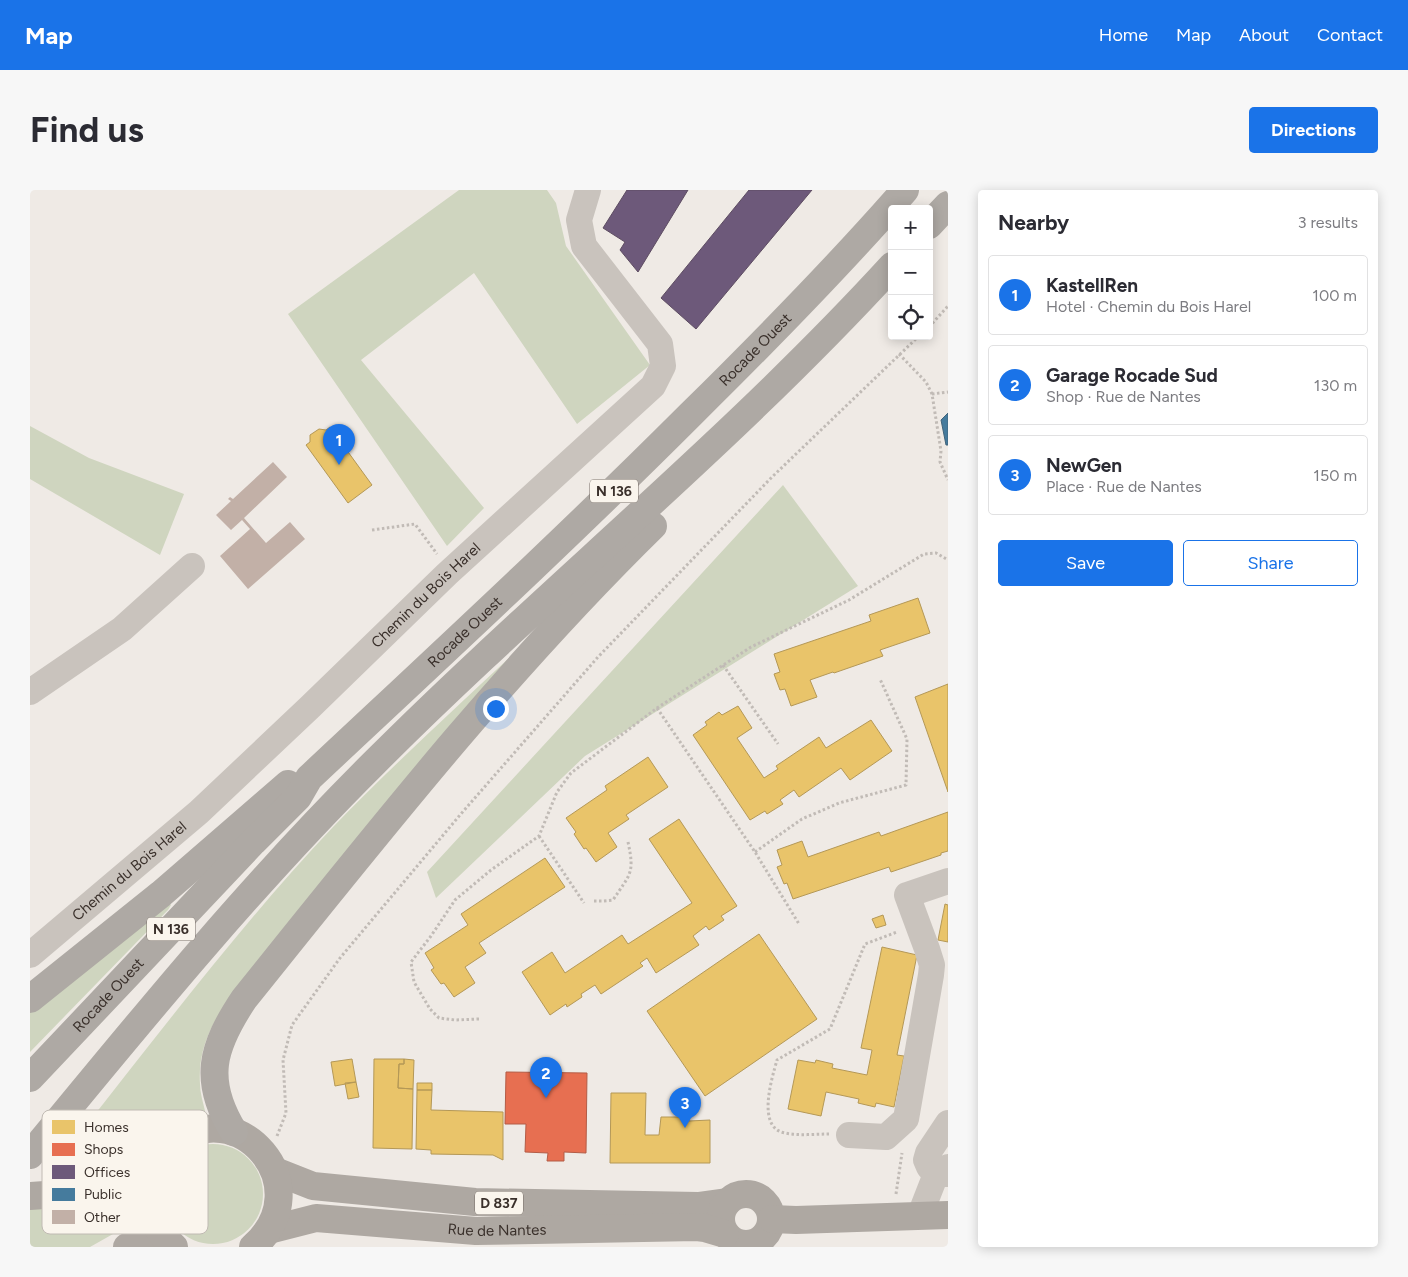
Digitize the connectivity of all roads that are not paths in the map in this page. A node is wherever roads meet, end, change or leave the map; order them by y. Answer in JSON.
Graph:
{"nodes":[{"id":1,"x":588,"y":190,"type":"edge"},
{"id":2,"x":905,"y":190,"type":"edge"},
{"id":3,"x":948,"y":205,"type":"edge"},
{"id":4,"x":933,"y":221,"type":"edge"},
{"id":5,"x":888,"y":270,"type":"edge"},
{"id":6,"x":686,"y":472,"type":"junction"},
{"id":7,"x":192,"y":566,"type":"dead end"},
{"id":8,"x":30,"y":692,"type":"edge"},
{"id":9,"x":309,"y":778,"type":"junction"},
{"id":10,"x":948,"y":881,"type":"edge"},
{"id":11,"x":30,"y":955,"type":"edge"},
{"id":12,"x":30,"y":999,"type":"edge"},
{"id":13,"x":30,"y":1078,"type":"edge"},
{"id":14,"x":67,"y":1110,"type":"edge"},
{"id":15,"x":948,"y":1123,"type":"edge"},
{"id":16,"x":208,"y":1130,"type":"edge"},
{"id":17,"x":234,"y":1132,"type":"junction"},
{"id":18,"x":849,"y":1135,"type":"road end"},
{"id":19,"x":268,"y":1161,"type":"junction"},
{"id":20,"x":944,"y":1172,"type":"edge"},
{"id":21,"x":727,"y":1202,"type":"junction"},
{"id":22,"x":906,"y":1215,"type":"junction"},
{"id":23,"x":948,"y":1215,"type":"edge"},
{"id":24,"x":772,"y":1219,"type":"junction"},
{"id":25,"x":261,"y":1238,"type":"edge"},
{"id":26,"x":740,"y":1242,"type":"edge"},
{"id":27,"x":170,"y":1244,"type":"edge"},
{"id":28,"x":127,"y":1247,"type":"edge"}],
"edges":[{"from":1,"to":11,"type":"street","name":"Chemin du Bois Harel"},
{"from":2,"to":9,"type":"highway","name":"Rocade Ouest","number":"N 136"},
{"from":3,"to":4,"type":"highway"},
{"from":5,"to":6,"type":"highway","number":"N 136"},
{"from":6,"to":14,"type":"highway","number":"N 136"},
{"from":6,"to":17,"type":"highway"},
{"from":7,"to":8,"type":"street"},
{"from":9,"to":12,"type":"highway"},
{"from":9,"to":13,"type":"highway","name":"Rocade Ouest","number":"N 136"},
{"from":10,"to":18,"type":"street"},
{"from":15,"to":20,"type":"street"},
{"from":16,"to":17,"type":"main road"},
{"from":17,"to":19,"type":"main road","name":"Rue de Nantes"},
{"from":19,"to":21,"type":"main road","name":"Rue de Nantes","number":"D 837"},
{"from":19,"to":25,"type":"main road"},
{"from":20,"to":22,"type":"street"},
{"from":21,"to":24,"type":"main road"},
{"from":21,"to":26,"type":"main road"},
{"from":22,"to":23,"type":"main road"},
{"from":22,"to":24,"type":"main road"},
{"from":24,"to":26,"type":"main road"},
{"from":25,"to":26,"type":"main road","name":"Rue de Nantes","number":"D 837"},
{"from":27,"to":28,"type":"main road"}]}
